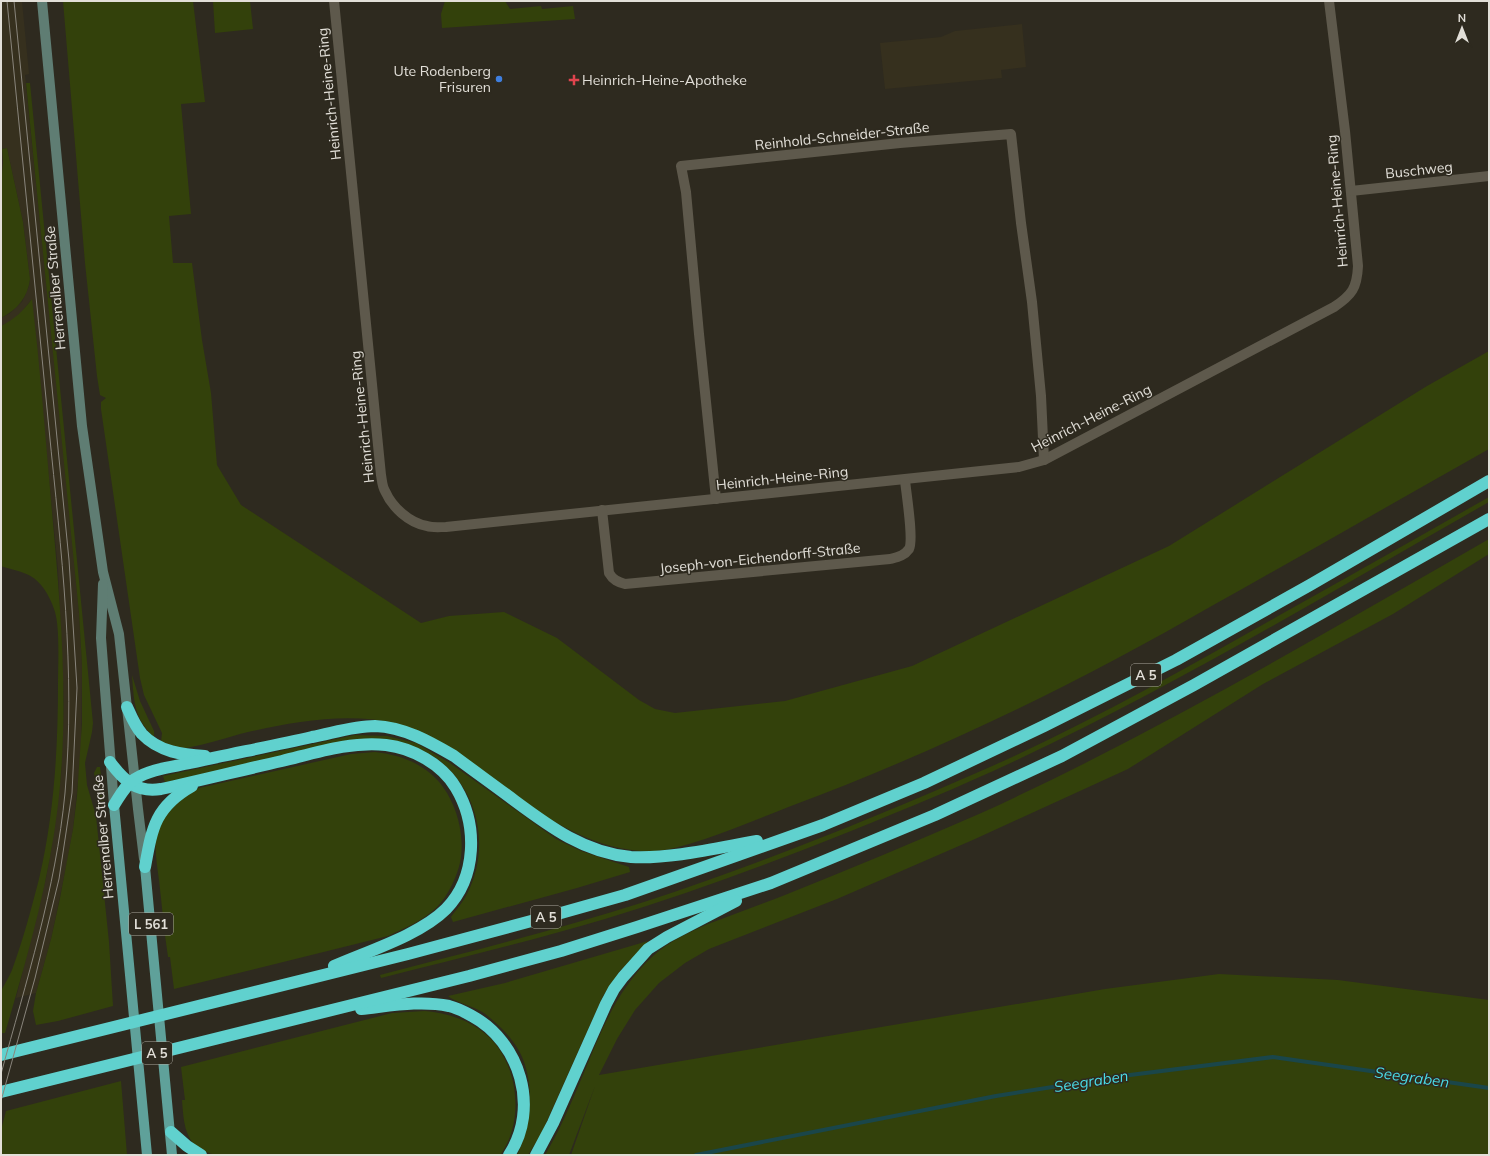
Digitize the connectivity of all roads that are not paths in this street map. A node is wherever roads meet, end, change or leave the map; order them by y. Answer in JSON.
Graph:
{"nodes":[{"id":1,"x":42,"y":1,"type":"edge"},
{"id":2,"x":334,"y":1,"type":"edge"},
{"id":3,"x":1329,"y":1,"type":"edge"},
{"id":4,"x":1489,"y":176,"type":"edge"},
{"id":5,"x":1351,"y":191,"type":"junction"},
{"id":6,"x":1044,"y":460,"type":"junction"},
{"id":7,"x":905,"y":480,"type":"junction"},
{"id":8,"x":1489,"y":481,"type":"edge"},
{"id":9,"x":716,"y":499,"type":"junction"},
{"id":10,"x":602,"y":510,"type":"junction"},
{"id":11,"x":1489,"y":519,"type":"edge"},
{"id":12,"x":103,"y":572,"type":"junction"},
{"id":13,"x":127,"y":707,"type":"junction"},
{"id":14,"x":217,"y":757,"type":"junction"},
{"id":15,"x":110,"y":762,"type":"junction"},
{"id":16,"x":203,"y":780,"type":"junction"},
{"id":17,"x":133,"y":783,"type":"junction"},
{"id":18,"x":114,"y":805,"type":"junction"},
{"id":19,"x":788,"y":836,"type":"junction"},
{"id":20,"x":145,"y":867,"type":"junction"},
{"id":21,"x":771,"y":883,"type":"junction"},
{"id":22,"x":300,"y":980,"type":"junction"},
{"id":23,"x":314,"y":1014,"type":"junction"},
{"id":24,"x":1,"y":1055,"type":"edge"},
{"id":25,"x":1,"y":1092,"type":"edge"},
{"id":26,"x":170,"y":1132,"type":"junction"},
{"id":27,"x":147,"y":1155,"type":"edge"},
{"id":28,"x":172,"y":1155,"type":"edge"},
{"id":29,"x":201,"y":1155,"type":"edge"},
{"id":30,"x":509,"y":1155,"type":"edge"},
{"id":31,"x":536,"y":1155,"type":"edge"}],
"edges":[{"from":1,"to":12,"type":"main road","name":"Herrenalber Straße","number":"L 561"},
{"from":2,"to":10,"type":"street","name":"Heinrich-Heine-Ring"},
{"from":3,"to":5,"type":"street","name":"Heinrich-Heine-Ring"},
{"from":4,"to":5,"type":"street","name":"Buschweg"},
{"from":5,"to":6,"type":"street","name":"Heinrich-Heine-Ring"},
{"from":6,"to":7,"type":"street","name":"Heinrich-Heine-Ring"},
{"from":6,"to":9,"type":"street","name":"Reinhold-Schneider-Straße"},
{"from":7,"to":9,"type":"street","name":"Heinrich-Heine-Ring"},
{"from":7,"to":10,"type":"street","name":"Joseph-von-Eichendorff-Straße"},
{"from":8,"to":19,"type":"highway","number":"A 5"},
{"from":9,"to":10,"type":"street","name":"Heinrich-Heine-Ring"},
{"from":11,"to":21,"type":"highway","number":"A 5"},
{"from":12,"to":13,"type":"main road","name":"Herrenalber Straße","number":"L 561"},
{"from":12,"to":15,"type":"main road","name":"Herrenalber Straße","number":"L 561"},
{"from":13,"to":14,"type":"highway"},
{"from":13,"to":17,"type":"main road","name":"Herrenalber Straße","number":"L 561"},
{"from":14,"to":17,"type":"highway"},
{"from":14,"to":19,"type":"highway"},
{"from":15,"to":17,"type":"highway"},
{"from":15,"to":18,"type":"main road","name":"Herrenalber Straße","number":"L 561"},
{"from":16,"to":17,"type":"highway"},
{"from":16,"to":20,"type":"highway"},
{"from":16,"to":22,"type":"highway"},
{"from":17,"to":18,"type":"highway"},
{"from":17,"to":20,"type":"main road","name":"Herrenalber Straße","number":"L 561"},
{"from":18,"to":27,"type":"main road","name":"Herrenalber Straße","number":"L 561"},
{"from":19,"to":22,"type":"highway","number":"A 5"},
{"from":20,"to":26,"type":"main road","name":"Herrenalber Straße","number":"L 561"},
{"from":21,"to":23,"type":"highway","number":"A 5"},
{"from":21,"to":31,"type":"highway"},
{"from":22,"to":24,"type":"highway","number":"A 5"},
{"from":23,"to":25,"type":"highway","number":"A 5"},
{"from":23,"to":30,"type":"highway"},
{"from":26,"to":28,"type":"main road","number":"L 561"},
{"from":26,"to":29,"type":"highway"}]}
